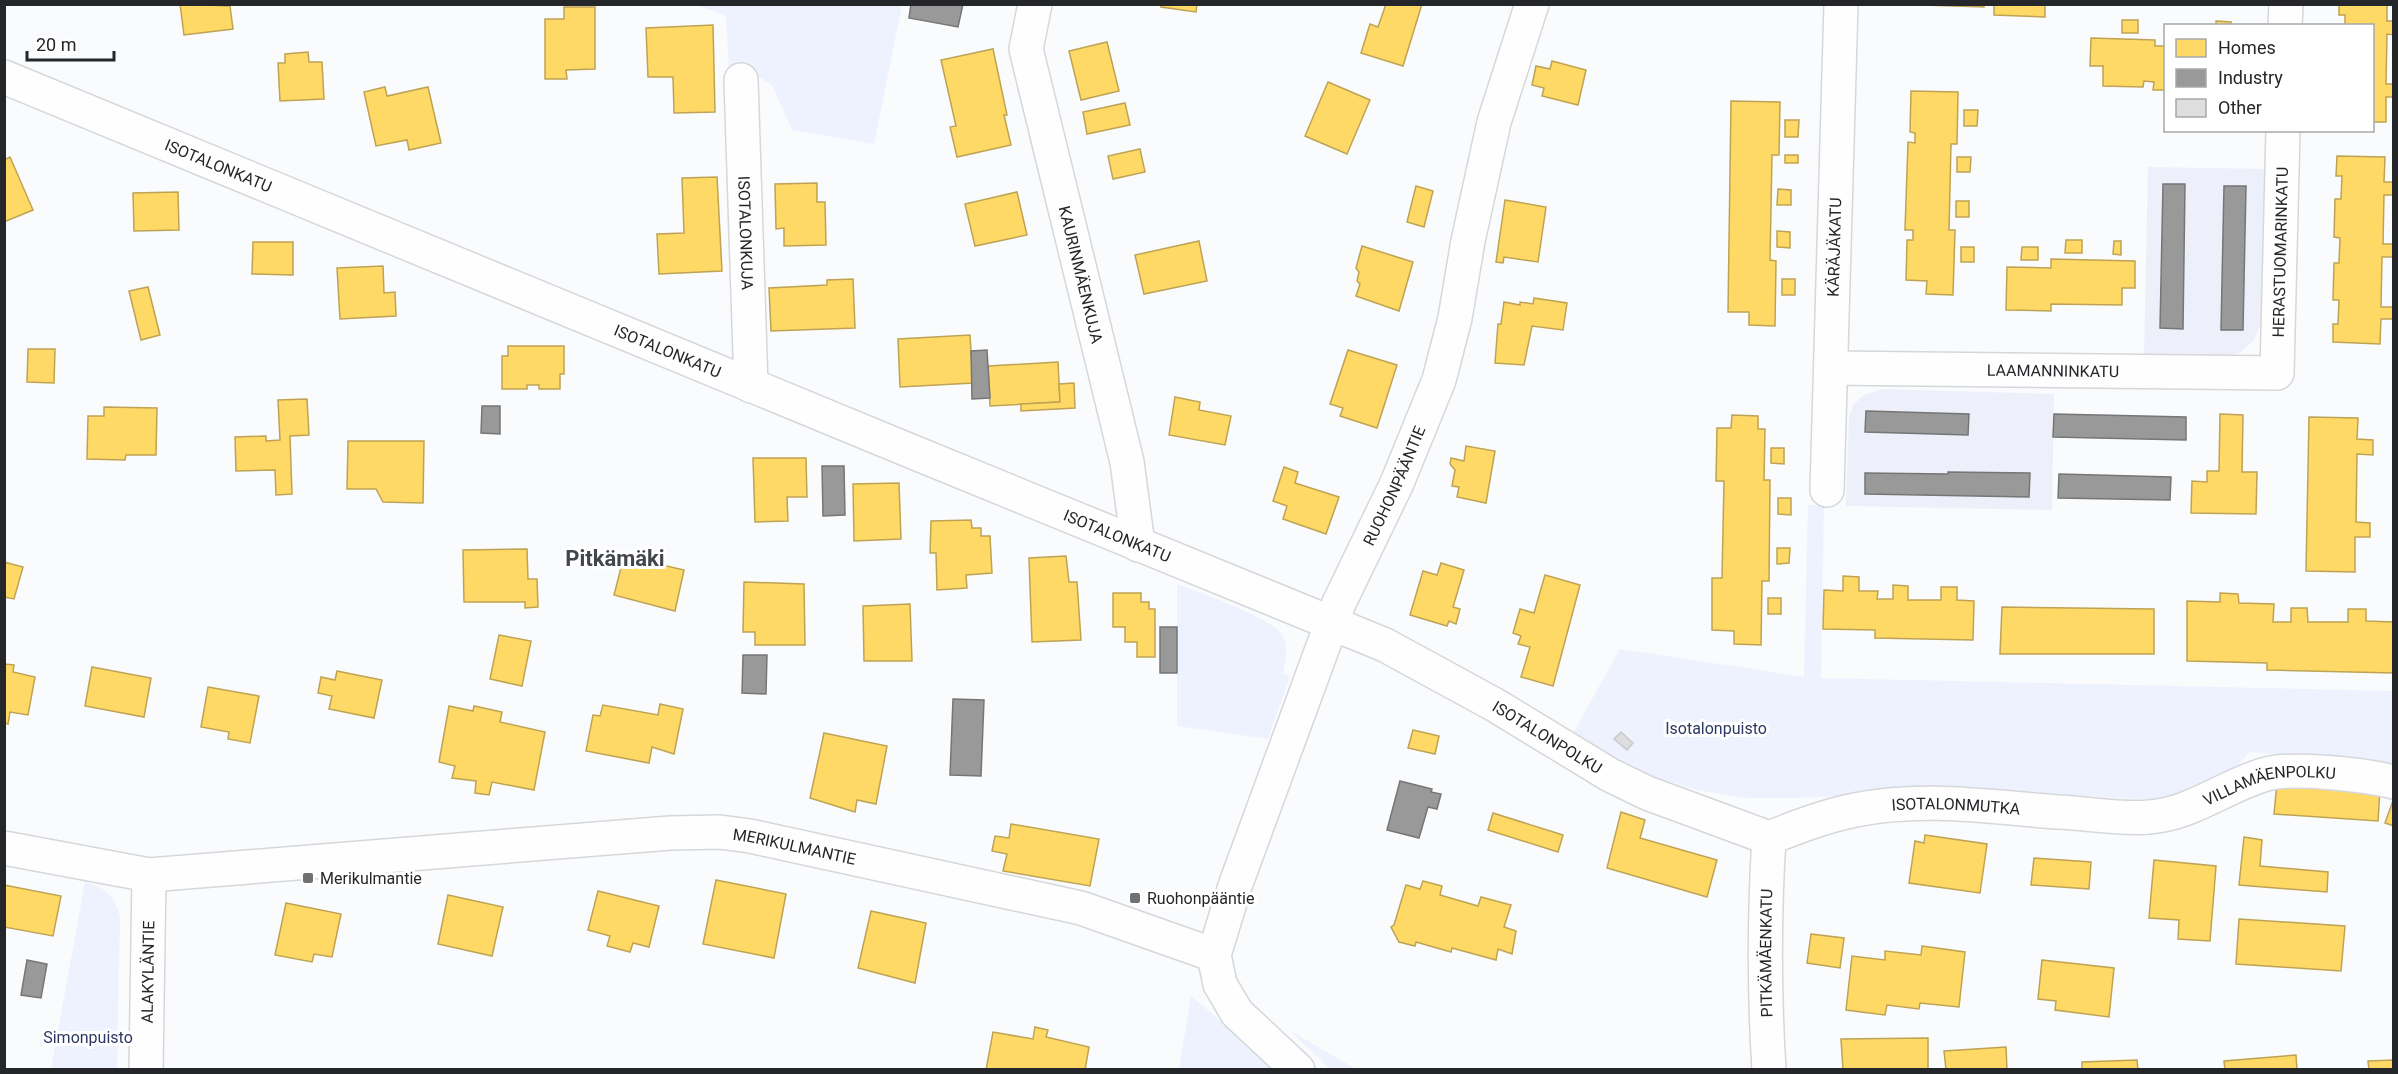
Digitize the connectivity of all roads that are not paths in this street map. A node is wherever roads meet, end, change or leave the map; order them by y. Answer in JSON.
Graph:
{"nodes":[{"id":1,"x":1035,"y":4,"type":"edge"},
{"id":2,"x":1532,"y":4,"type":"edge"},
{"id":3,"x":1841,"y":4,"type":"edge"},
{"id":4,"x":2286,"y":4,"type":"edge"},
{"id":5,"x":2285,"y":24,"type":"edge"},
{"id":6,"x":4,"y":77,"type":"edge"},
{"id":7,"x":741,"y":80,"type":"dead end"},
{"id":8,"x":2283,"y":132,"type":"edge"},
{"id":9,"x":1831,"y":368,"type":"junction"},
{"id":10,"x":2277,"y":373,"type":"joint"},
{"id":11,"x":751,"y":386,"type":"junction"},
{"id":12,"x":1827,"y":490,"type":"dead end"},
{"id":13,"x":1138,"y":545,"type":"junction"},
{"id":14,"x":1333,"y":623,"type":"junction"},
{"id":15,"x":2394,"y":782,"type":"edge"},
{"id":16,"x":2148,"y":818,"type":"joint"},
{"id":17,"x":1769,"y":838,"type":"junction"},
{"id":18,"x":4,"y":848,"type":"edge"},
{"id":19,"x":149,"y":875,"type":"junction"},
{"id":20,"x":1214,"y":955,"type":"junction"},
{"id":21,"x":146,"y":1070,"type":"edge"},
{"id":22,"x":1298,"y":1070,"type":"edge"},
{"id":23,"x":1769,"y":1070,"type":"edge"}],
"edges":[{"from":1,"to":13,"type":"street","name":"KAURINMÄENKUJA"},
{"from":2,"to":14,"type":"street","name":"RUOHONPÄÄNTIE"},
{"from":3,"to":9,"type":"street","name":"KÄRÄJÄKATU"},
{"from":4,"to":5,"type":"street"},
{"from":6,"to":11,"type":"street","name":"ISOTALONKATU"},
{"from":7,"to":11,"type":"street","name":"ISOTALONKUJA"},
{"from":8,"to":10,"type":"street","name":"HERASTUOMARINKATU"},
{"from":9,"to":10,"type":"street","name":"LAAMANNINKATU"},
{"from":9,"to":12,"type":"street","name":"KÄRÄJÄKATU"},
{"from":11,"to":13,"type":"street","name":"ISOTALONKATU"},
{"from":13,"to":14,"type":"street","name":"ISOTALONKATU"},
{"from":14,"to":17,"type":"street","name":"ISOTALONPOLKU"},
{"from":14,"to":20,"type":"street","name":"RUOHONPÄÄNTIE"},
{"from":15,"to":16,"type":"street","name":"VILLAMÄENPOLKU"},
{"from":16,"to":17,"type":"street","name":"ISOTALONMUTKA"},
{"from":17,"to":23,"type":"street","name":"PITKÄMÄENKATU"},
{"from":18,"to":19,"type":"street","name":"MERIKULMANTIE"},
{"from":19,"to":20,"type":"street","name":"MERIKULMANTIE"},
{"from":19,"to":21,"type":"street","name":"ALAKYLÄNTIE"},
{"from":20,"to":22,"type":"street"}]}
